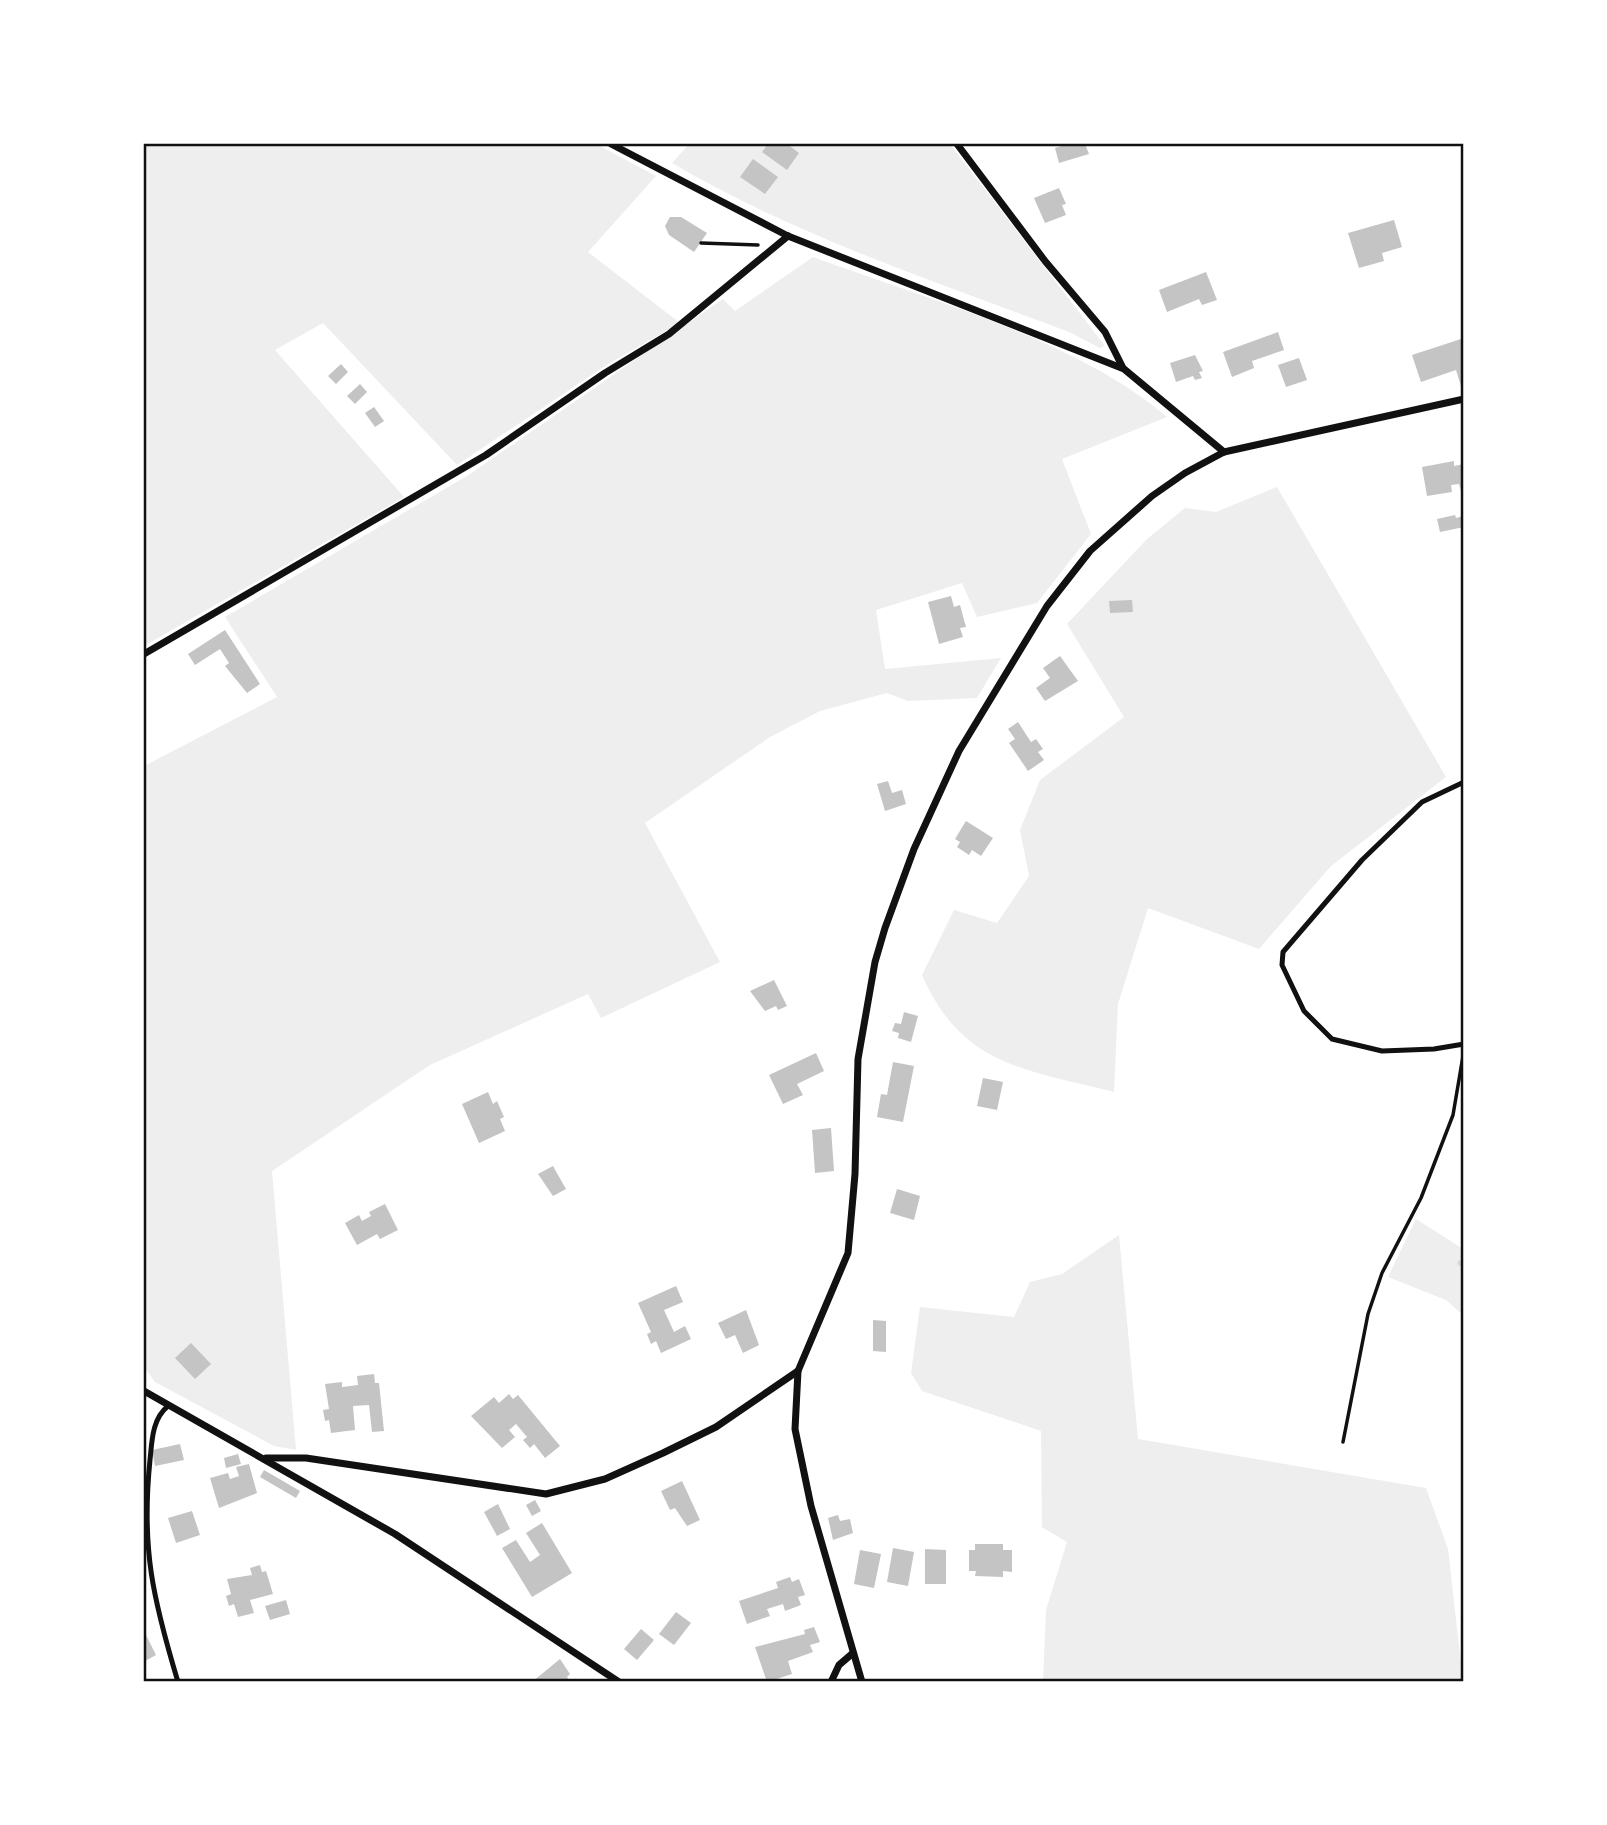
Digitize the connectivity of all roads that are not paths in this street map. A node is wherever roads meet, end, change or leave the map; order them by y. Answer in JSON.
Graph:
{"nodes":[{"id":1,"x":611,"y":144,"type":"edge"},
{"id":2,"x":957,"y":144,"type":"edge"},
{"id":3,"x":788,"y":236,"type":"junction"},
{"id":4,"x":1124,"y":369,"type":"junction"},
{"id":5,"x":1463,"y":400,"type":"edge"},
{"id":6,"x":1224,"y":452,"type":"junction"},
{"id":7,"x":144,"y":654,"type":"edge"},
{"id":8,"x":1464,"y":782,"type":"edge"},
{"id":9,"x":1464,"y":1045,"type":"edge"},
{"id":10,"x":798,"y":1371,"type":"junction"},
{"id":11,"x":144,"y":1391,"type":"edge"},
{"id":12,"x":167,"y":1406,"type":"junction"},
{"id":13,"x":266,"y":1458,"type":"junction"},
{"id":14,"x":853,"y":1653,"type":"junction"},
{"id":15,"x":178,"y":1682,"type":"edge"},
{"id":16,"x":619,"y":1682,"type":"edge"},
{"id":17,"x":831,"y":1682,"type":"edge"},
{"id":18,"x":862,"y":1682,"type":"edge"}],
"edges":[{"from":1,"to":3,"type":"street"},
{"from":2,"to":4,"type":"street"},
{"from":3,"to":4,"type":"street"},
{"from":3,"to":7,"type":"street"},
{"from":4,"to":6,"type":"street"},
{"from":5,"to":6,"type":"street"},
{"from":6,"to":10,"type":"street"},
{"from":8,"to":9,"type":"lane"},
{"from":10,"to":13,"type":"street"},
{"from":10,"to":14,"type":"street"},
{"from":11,"to":12,"type":"street"},
{"from":12,"to":13,"type":"street"},
{"from":12,"to":15,"type":"lane"},
{"from":13,"to":16,"type":"street"},
{"from":14,"to":17,"type":"street"},
{"from":14,"to":18,"type":"street"}]}
